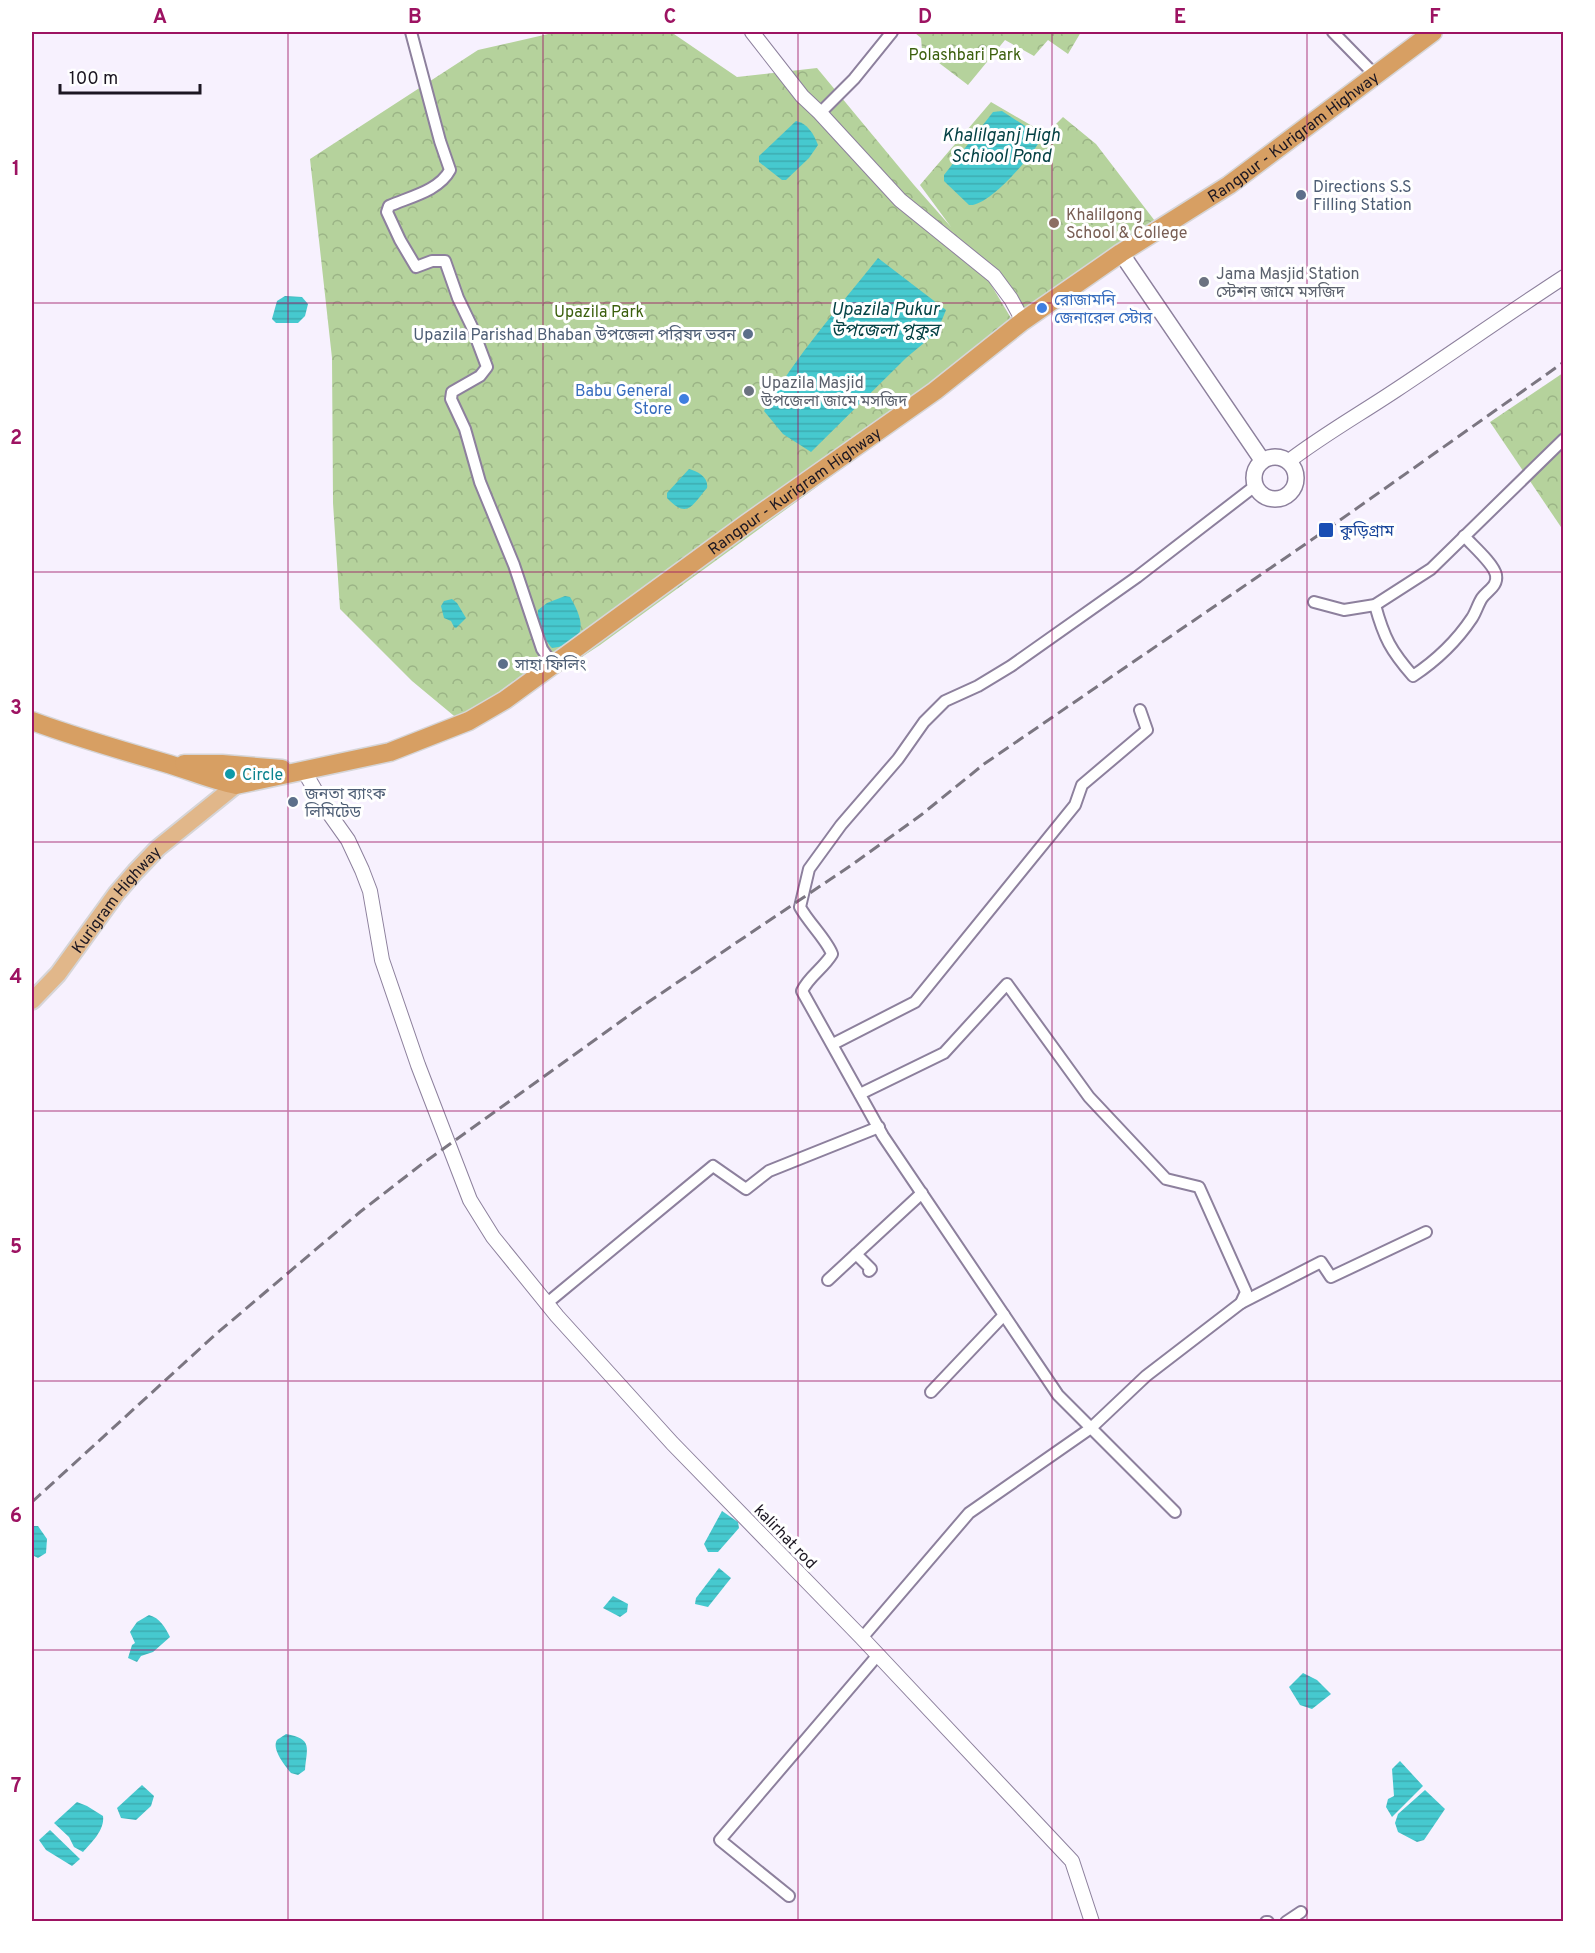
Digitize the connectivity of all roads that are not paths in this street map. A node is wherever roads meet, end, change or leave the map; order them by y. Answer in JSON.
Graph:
{"nodes":[{"id":1,"x":411,"y":32,"type":"edge"},
{"id":2,"x":752,"y":32,"type":"edge"},
{"id":3,"x":892,"y":32,"type":"edge"},
{"id":4,"x":1333,"y":32,"type":"edge"},
{"id":5,"x":1433,"y":32,"type":"edge"},
{"id":6,"x":1375,"y":75,"type":"junction"},
{"id":7,"x":820,"y":112,"type":"junction"},
{"id":8,"x":1121,"y":253,"type":"junction"},
{"id":9,"x":1563,"y":277,"type":"edge"},
{"id":10,"x":1023,"y":321,"type":"junction"},
{"id":11,"x":1563,"y":439,"type":"edge"},
{"id":12,"x":1262,"y":460,"type":"junction"},
{"id":13,"x":1289,"y":461,"type":"junction"},
{"id":14,"x":1255,"y":486,"type":"junction"},
{"id":15,"x":1464,"y":536,"type":"junction"},
{"id":16,"x":1314,"y":602,"type":"dead end"},
{"id":17,"x":1375,"y":605,"type":"junction"},
{"id":18,"x":553,"y":665,"type":"junction"},
{"id":19,"x":1140,"y":710,"type":"dead end"},
{"id":20,"x":32,"y":721,"type":"edge"},
{"id":21,"x":244,"y":766,"type":"junction"},
{"id":22,"x":304,"y":771,"type":"junction"},
{"id":23,"x":220,"y":773,"type":"junction"},
{"id":24,"x":236,"y":785,"type":"junction"},
{"id":25,"x":208,"y":807,"type":"junction"},
{"id":26,"x":32,"y":1001,"type":"edge"},
{"id":27,"x":833,"y":1044,"type":"junction"},
{"id":28,"x":860,"y":1094,"type":"junction"},
{"id":29,"x":879,"y":1128,"type":"junction"},
{"id":30,"x":922,"y":1193,"type":"junction"},
{"id":31,"x":1426,"y":1232,"type":"dead end"},
{"id":32,"x":856,"y":1254,"type":"junction"},
{"id":33,"x":868,"y":1271,"type":"dead end"},
{"id":34,"x":828,"y":1280,"type":"dead end"},
{"id":35,"x":1241,"y":1303,"type":"junction"},
{"id":36,"x":546,"y":1304,"type":"junction"},
{"id":37,"x":1004,"y":1315,"type":"junction"},
{"id":38,"x":931,"y":1392,"type":"dead end"},
{"id":39,"x":1091,"y":1428,"type":"junction"},
{"id":40,"x":1175,"y":1512,"type":"dead end"},
{"id":41,"x":862,"y":1638,"type":"junction"},
{"id":42,"x":877,"y":1656,"type":"junction"},
{"id":43,"x":789,"y":1896,"type":"dead end"},
{"id":44,"x":1301,"y":1912,"type":"dead end"},
{"id":45,"x":1092,"y":1922,"type":"edge"},
{"id":46,"x":1286,"y":1922,"type":"edge"}],
"edges":[{"from":1,"to":18,"type":"street"},
{"from":2,"to":7,"type":"street"},
{"from":3,"to":7,"type":"street"},
{"from":4,"to":6,"type":"street"},
{"from":5,"to":6,"type":"highway","name":"Rangpur - Kurigram Highway"},
{"from":6,"to":8,"type":"highway","name":"Rangpur - Kurigram Highway"},
{"from":7,"to":10,"type":"street"},
{"from":8,"to":10,"type":"highway","name":"Rangpur - Kurigram Highway"},
{"from":8,"to":12,"type":"main road"},
{"from":9,"to":13,"type":"street"},
{"from":10,"to":18,"type":"highway","name":"Rangpur - Kurigram Highway"},
{"from":11,"to":15,"type":"street"},
{"from":12,"to":13,"type":"main road"},
{"from":12,"to":14,"type":"main road"},
{"from":13,"to":14,"type":"main road"},
{"from":14,"to":27,"type":"street"},
{"from":15,"to":17,"type":"street"},
{"from":15,"to":17,"type":"street"},
{"from":16,"to":17,"type":"street"},
{"from":18,"to":22,"type":"highway","name":"Rangpur - Kurigram Highway"},
{"from":19,"to":27,"type":"street"},
{"from":20,"to":23,"type":"highway"},
{"from":21,"to":22,"type":"highway"},
{"from":21,"to":23,"type":"highway"},
{"from":21,"to":24,"type":"main road","name":"Kurigram Highway"},
{"from":22,"to":24,"type":"highway","name":"Rangpur - Kurigram Highway"},
{"from":22,"to":36,"type":"street","name":"kalirhat rod"},
{"from":23,"to":24,"type":"highway"},
{"from":23,"to":25,"type":"main road"},
{"from":24,"to":25,"type":"main road","name":"Kurigram Highway"},
{"from":25,"to":26,"type":"main road","name":"Kurigram Highway"},
{"from":27,"to":28,"type":"street"},
{"from":28,"to":29,"type":"street"},
{"from":28,"to":35,"type":"street"},
{"from":29,"to":30,"type":"street"},
{"from":29,"to":36,"type":"street"},
{"from":30,"to":32,"type":"street"},
{"from":30,"to":37,"type":"street"},
{"from":31,"to":35,"type":"street"},
{"from":32,"to":33,"type":"street"},
{"from":32,"to":34,"type":"street"},
{"from":35,"to":39,"type":"street"},
{"from":36,"to":41,"type":"street","name":"kalirhat rod"},
{"from":37,"to":38,"type":"street"},
{"from":37,"to":39,"type":"street"},
{"from":39,"to":40,"type":"street"},
{"from":39,"to":41,"type":"street"},
{"from":41,"to":42,"type":"street","name":"kalirhat rod"},
{"from":42,"to":43,"type":"street"},
{"from":42,"to":45,"type":"street","name":"kalirhat rod"},
{"from":44,"to":46,"type":"street"}]}
